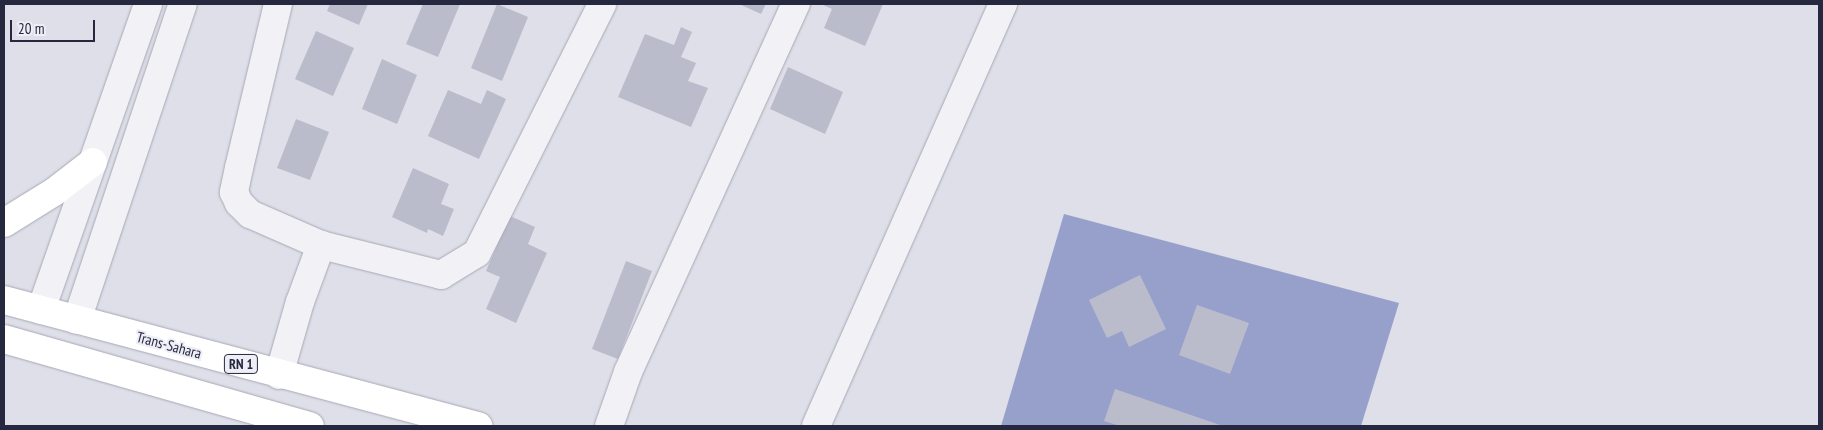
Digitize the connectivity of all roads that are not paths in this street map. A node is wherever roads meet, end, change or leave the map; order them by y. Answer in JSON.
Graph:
{"nodes":[{"id":1,"x":148,"y":4,"type":"edge"},
{"id":2,"x":183,"y":4,"type":"edge"},
{"id":3,"x":278,"y":4,"type":"edge"},
{"id":4,"x":602,"y":4,"type":"edge"},
{"id":5,"x":796,"y":4,"type":"edge"},
{"id":6,"x":1003,"y":4,"type":"edge"},
{"id":7,"x":93,"y":162,"type":"junction"},
{"id":8,"x":4,"y":222,"type":"edge"},
{"id":9,"x":321,"y":245,"type":"junction"},
{"id":10,"x":17,"y":300,"type":"edge"},
{"id":11,"x":76,"y":320,"type":"junction"},
{"id":12,"x":4,"y":339,"type":"edge"},
{"id":13,"x":279,"y":375,"type":"junction"},
{"id":14,"x":310,"y":426,"type":"edge"},
{"id":15,"x":479,"y":426,"type":"edge"},
{"id":16,"x":609,"y":426,"type":"edge"},
{"id":17,"x":816,"y":426,"type":"edge"}],
"edges":[{"from":1,"to":7,"type":"street"},
{"from":2,"to":11,"type":"street"},
{"from":3,"to":9,"type":"street"},
{"from":4,"to":9,"type":"street"},
{"from":5,"to":16,"type":"street"},
{"from":6,"to":17,"type":"street"},
{"from":7,"to":8,"type":"highway"},
{"from":7,"to":10,"type":"street"},
{"from":9,"to":13,"type":"street"},
{"from":10,"to":11,"type":"highway","name":"Trans-Sahara","number":"RN 1"},
{"from":11,"to":13,"type":"highway","name":"Trans-Sahara","number":"RN 1"},
{"from":12,"to":14,"type":"highway"},
{"from":13,"to":15,"type":"highway","name":"Trans-Sahara","number":"RN 1"}]}
